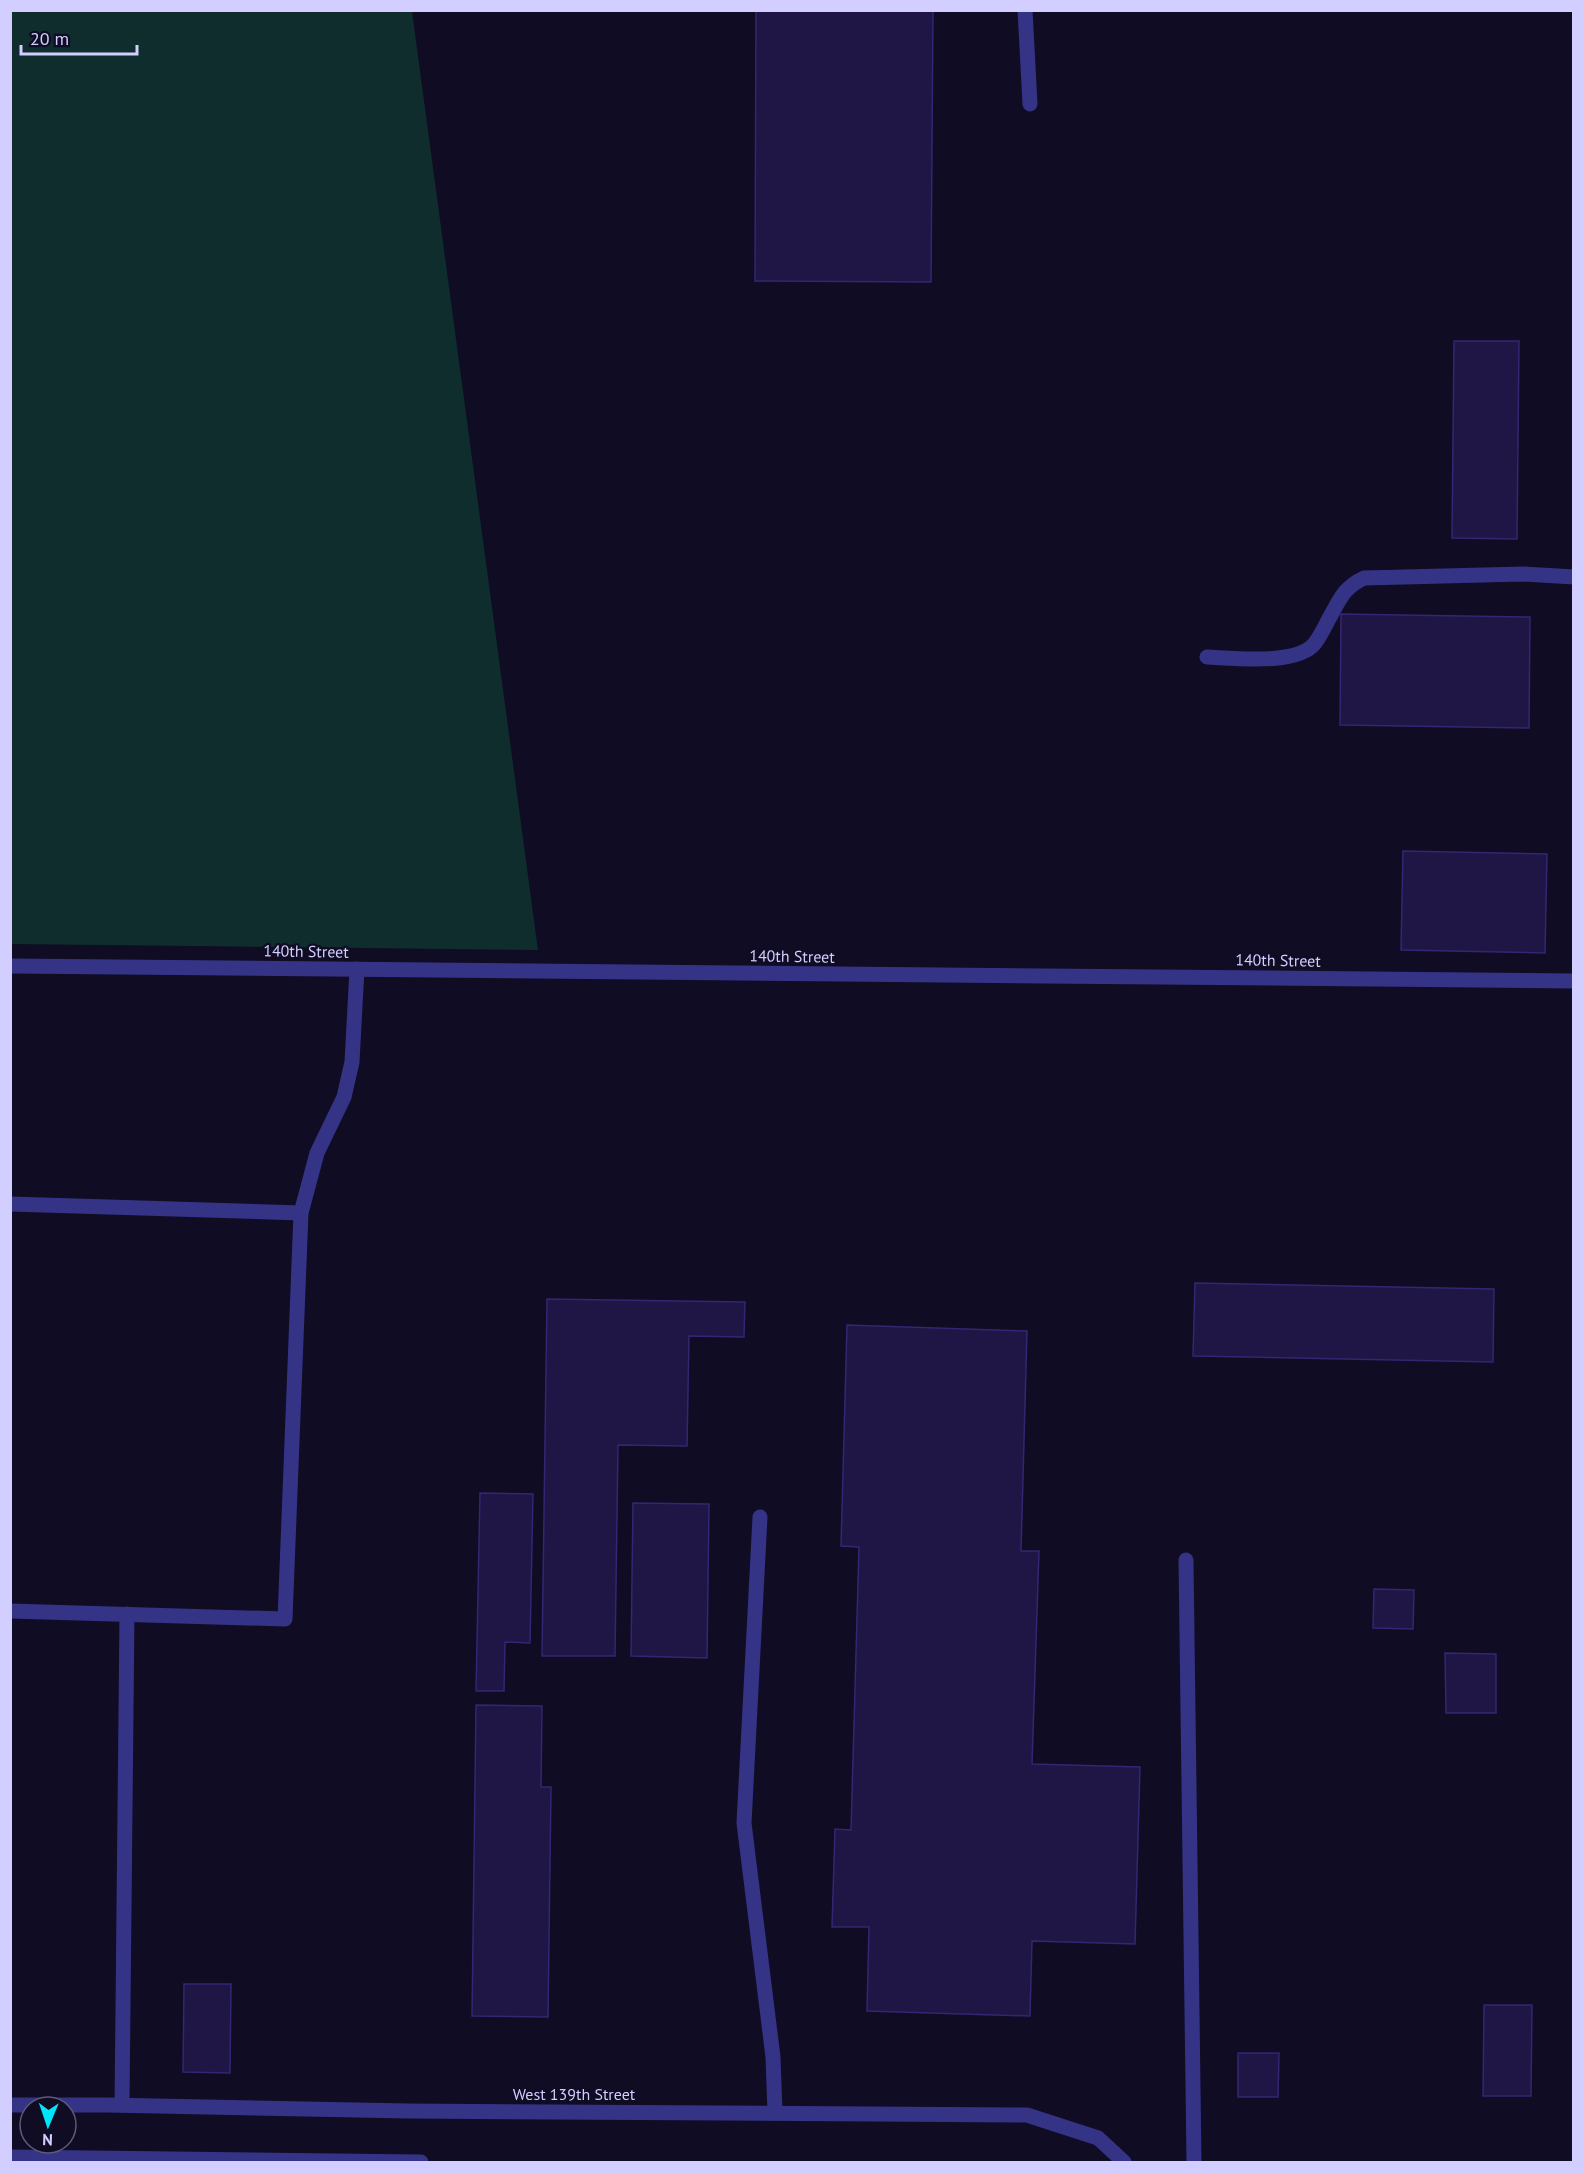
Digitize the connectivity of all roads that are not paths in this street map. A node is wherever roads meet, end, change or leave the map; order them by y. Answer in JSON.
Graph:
{"nodes":[{"id":1,"x":1025,"y":10,"type":"edge"},
{"id":2,"x":1030,"y":104,"type":"dead end"},
{"id":3,"x":1574,"y":577,"type":"edge"},
{"id":4,"x":1207,"y":657,"type":"dead end"},
{"id":5,"x":10,"y":966,"type":"edge"},
{"id":6,"x":357,"y":969,"type":"junction"},
{"id":7,"x":1574,"y":981,"type":"edge"},
{"id":8,"x":10,"y":1204,"type":"edge"},
{"id":9,"x":301,"y":1213,"type":"junction"},
{"id":10,"x":760,"y":1517,"type":"dead end"},
{"id":11,"x":1186,"y":1560,"type":"dead end"},
{"id":12,"x":10,"y":1611,"type":"edge"},
{"id":13,"x":127,"y":1614,"type":"junction"},
{"id":14,"x":10,"y":2105,"type":"edge"},
{"id":15,"x":122,"y":2105,"type":"junction"},
{"id":16,"x":775,"y":2113,"type":"junction"},
{"id":17,"x":10,"y":2157,"type":"edge"},
{"id":18,"x":421,"y":2163,"type":"edge"},
{"id":19,"x":1124,"y":2163,"type":"edge"},
{"id":20,"x":1194,"y":2163,"type":"edge"}],
"edges":[{"from":1,"to":2,"type":"street"},
{"from":3,"to":4,"type":"street"},
{"from":5,"to":6,"type":"street","name":"140th Street"},
{"from":6,"to":7,"type":"street","name":"140th Street"},
{"from":6,"to":9,"type":"street"},
{"from":8,"to":9,"type":"street"},
{"from":9,"to":13,"type":"street"},
{"from":10,"to":16,"type":"street"},
{"from":11,"to":20,"type":"street"},
{"from":12,"to":13,"type":"street"},
{"from":13,"to":15,"type":"street"},
{"from":14,"to":15,"type":"street","name":"West 139th Street"},
{"from":15,"to":16,"type":"street","name":"West 139th Street"},
{"from":16,"to":19,"type":"street","name":"West 139th Street"},
{"from":17,"to":18,"type":"street"}]}
